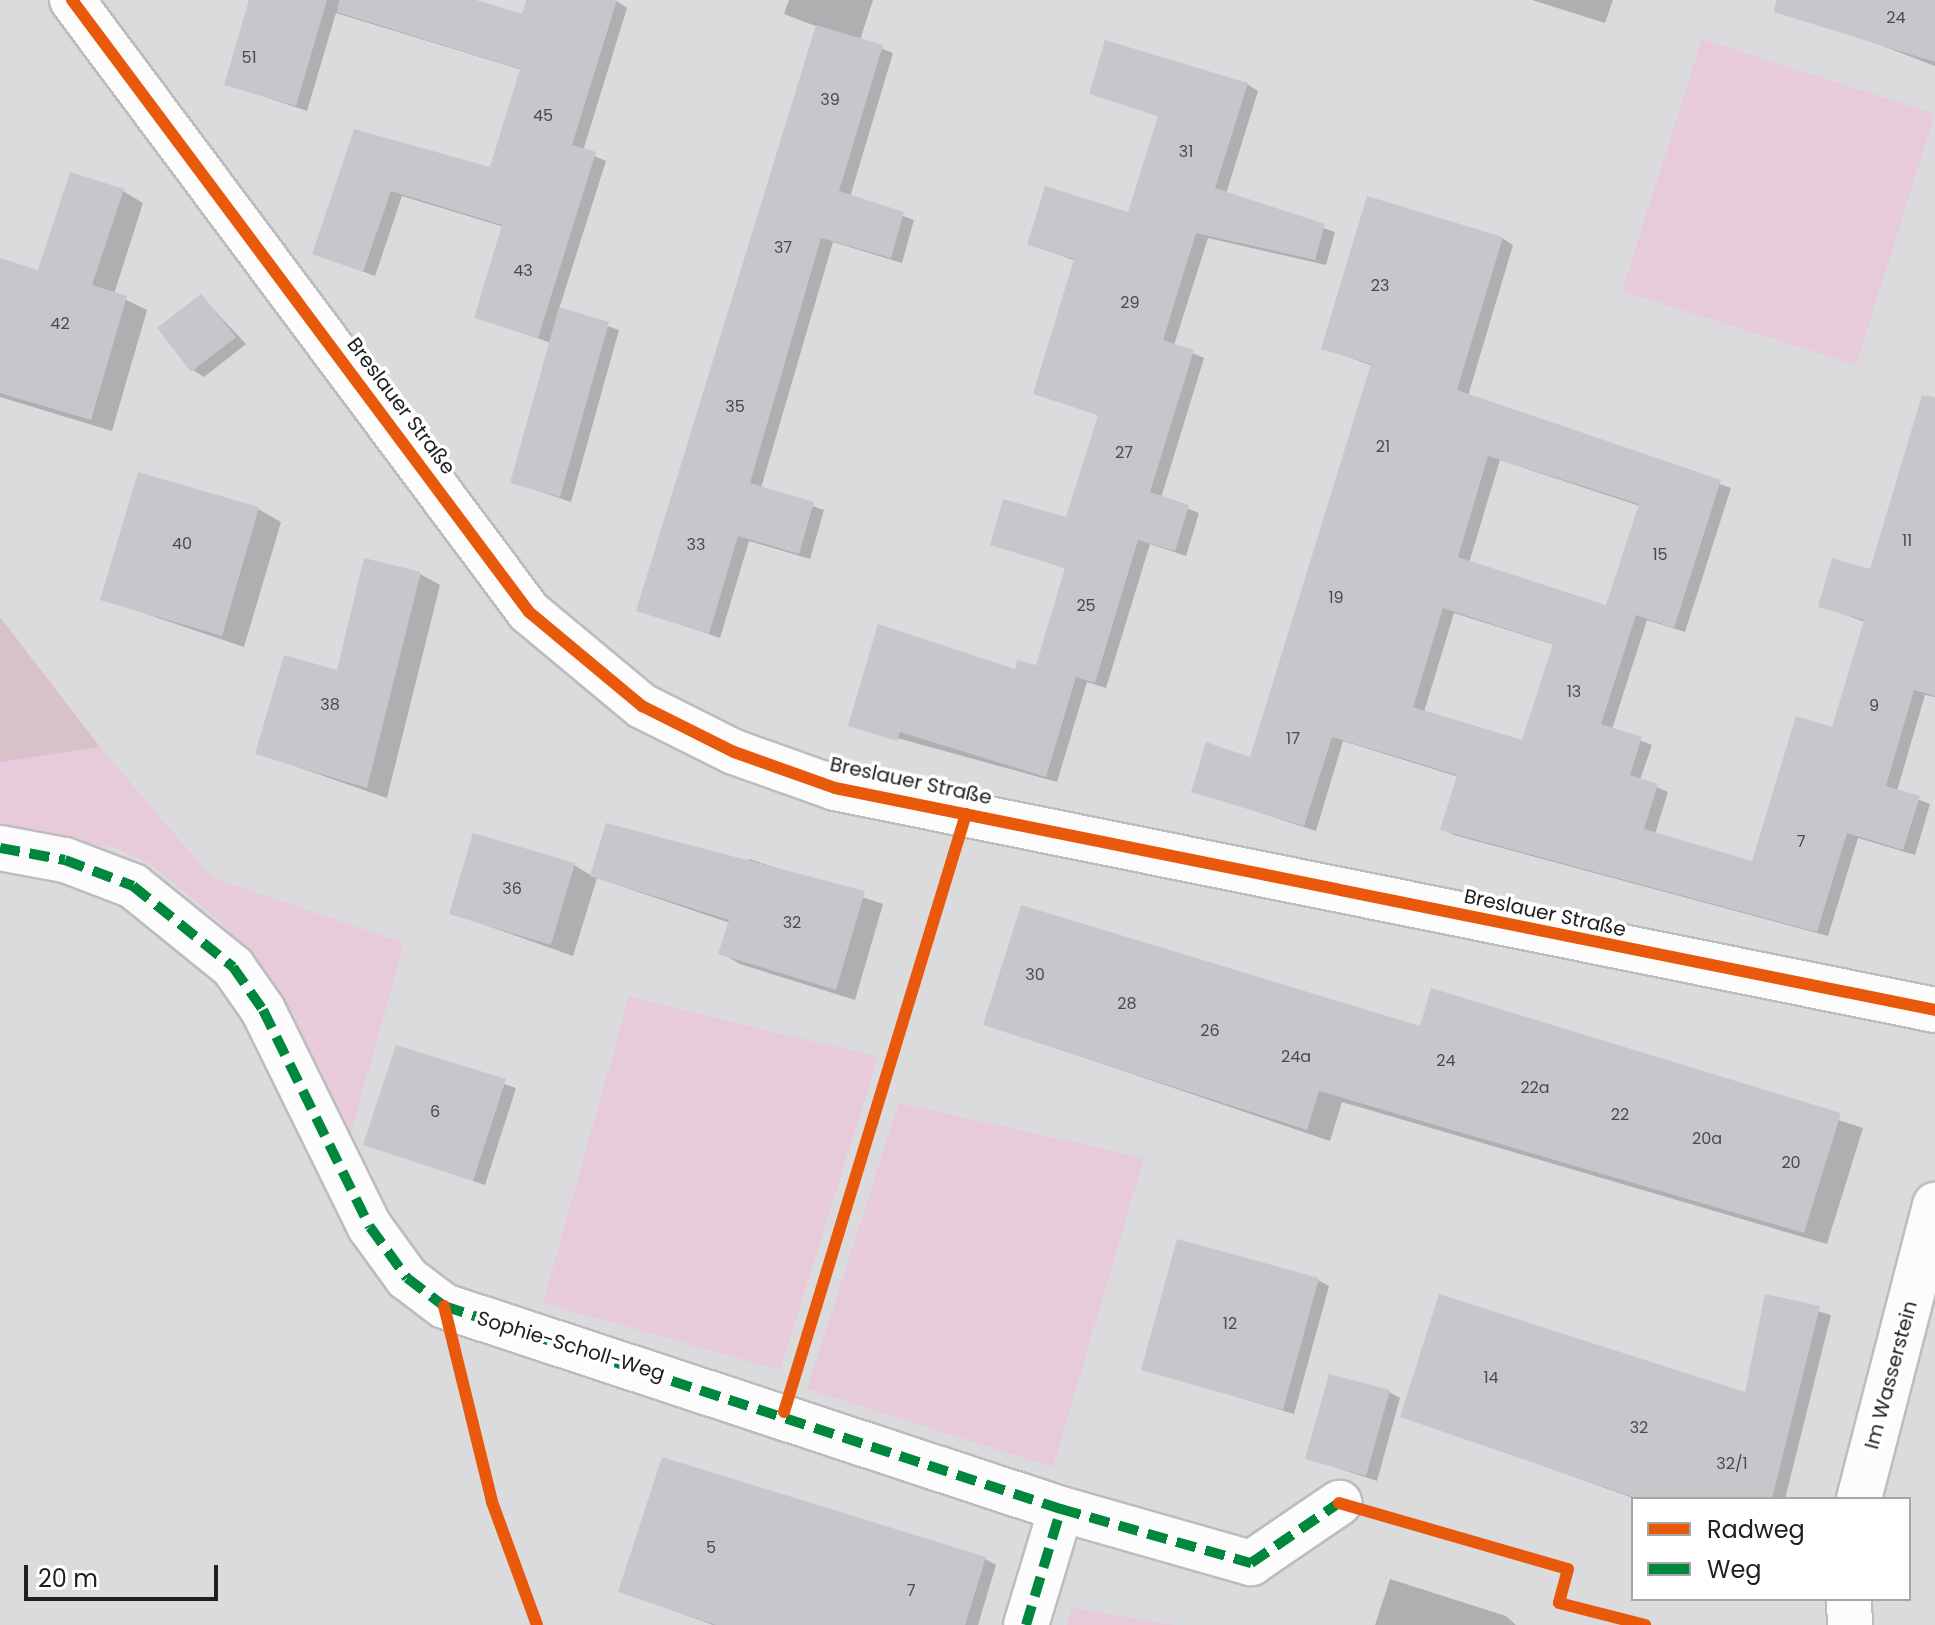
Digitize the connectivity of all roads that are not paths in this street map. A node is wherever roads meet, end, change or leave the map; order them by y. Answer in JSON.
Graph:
{"nodes":[{"id":1,"x":72,"y":0,"type":"edge"},
{"id":2,"x":0,"y":848,"type":"edge"},
{"id":3,"x":1935,"y":1010,"type":"edge"},
{"id":4,"x":1935,"y":1205,"type":"edge"},
{"id":5,"x":1860,"y":1497,"type":"edge"},
{"id":6,"x":1339,"y":1503,"type":"dead end"},
{"id":7,"x":1061,"y":1509,"type":"junction"},
{"id":8,"x":1026,"y":1625,"type":"edge"}],
"edges":[{"from":1,"to":3,"type":"street","name":"Breslauer Straße"},
{"from":2,"to":7,"type":"street","name":"Sophie-Scholl-Weg"},
{"from":4,"to":5,"type":"street","name":"Im Wasserstein"},
{"from":6,"to":7,"type":"street","name":"Sophie-Scholl-Weg"},
{"from":7,"to":8,"type":"street"}]}
